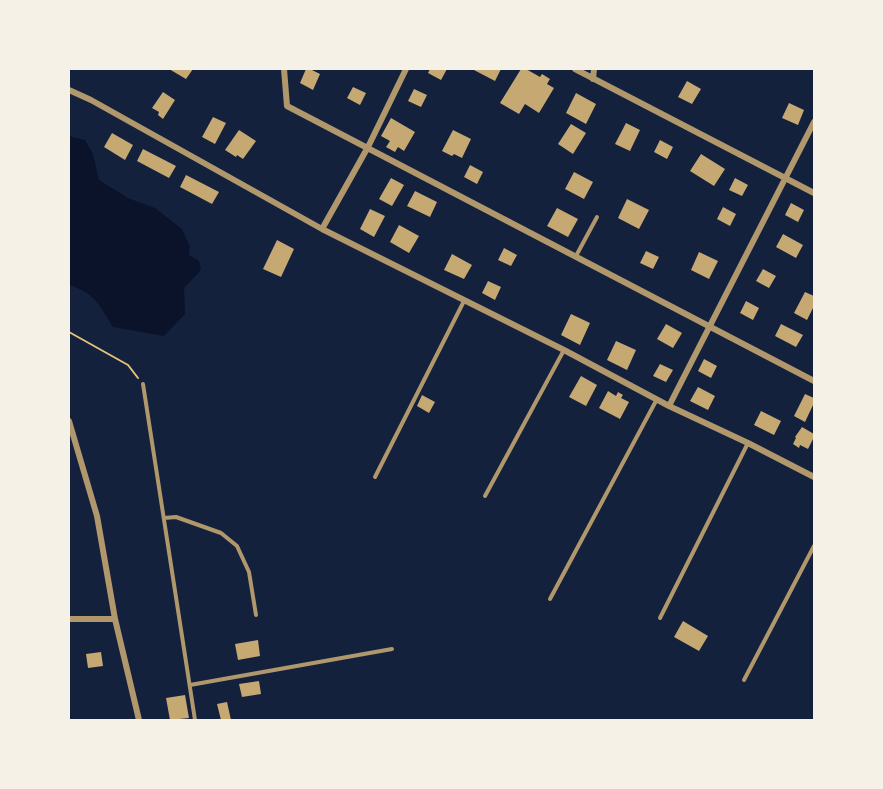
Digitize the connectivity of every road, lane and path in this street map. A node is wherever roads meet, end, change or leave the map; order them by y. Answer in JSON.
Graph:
{"nodes":[{"id":1,"x":284,"y":69,"type":"edge"},
{"id":2,"x":406,"y":69,"type":"edge"},
{"id":3,"x":574,"y":69,"type":"edge"},
{"id":4,"x":594,"y":69,"type":"edge"},
{"id":5,"x":593,"y":79,"type":"junction"},
{"id":6,"x":69,"y":90,"type":"edge"},
{"id":7,"x":814,"y":122,"type":"edge"},
{"id":8,"x":368,"y":147,"type":"junction"},
{"id":9,"x":786,"y":178,"type":"junction"},
{"id":10,"x":814,"y":192,"type":"edge"},
{"id":11,"x":597,"y":217,"type":"dead end"},
{"id":12,"x":322,"y":230,"type":"junction"},
{"id":13,"x":576,"y":256,"type":"junction"},
{"id":14,"x":464,"y":300,"type":"junction"},
{"id":15,"x":710,"y":326,"type":"junction"},
{"id":16,"x":69,"y":332,"type":"edge"},
{"id":17,"x":564,"y":350,"type":"junction"},
{"id":18,"x":814,"y":381,"type":"edge"},
{"id":19,"x":143,"y":384,"type":"joint"},
{"id":20,"x":657,"y":399,"type":"junction"},
{"id":21,"x":669,"y":406,"type":"junction"},
{"id":22,"x":70,"y":426,"type":"edge"},
{"id":23,"x":748,"y":443,"type":"junction"},
{"id":24,"x":375,"y":477,"type":"dead end"},
{"id":25,"x":814,"y":477,"type":"edge"},
{"id":26,"x":485,"y":496,"type":"dead end"},
{"id":27,"x":164,"y":518,"type":"junction"},
{"id":28,"x":814,"y":546,"type":"edge"},
{"id":29,"x":550,"y":599,"type":"dead end"},
{"id":30,"x":256,"y":615,"type":"dead end"},
{"id":31,"x":69,"y":618,"type":"edge"},
{"id":32,"x":660,"y":618,"type":"dead end"},
{"id":33,"x":114,"y":619,"type":"junction"},
{"id":34,"x":392,"y":649,"type":"dead end"},
{"id":35,"x":744,"y":680,"type":"dead end"},
{"id":36,"x":190,"y":685,"type":"junction"},
{"id":37,"x":139,"y":720,"type":"edge"},
{"id":38,"x":195,"y":720,"type":"edge"}],
"edges":[{"from":1,"to":8,"type":"street"},
{"from":2,"to":8,"type":"street"},
{"from":3,"to":5,"type":"street"},
{"from":4,"to":5,"type":"street"},
{"from":5,"to":9,"type":"street"},
{"from":6,"to":12,"type":"street"},
{"from":7,"to":9,"type":"street"},
{"from":8,"to":12,"type":"street"},
{"from":8,"to":13,"type":"street"},
{"from":9,"to":10,"type":"street"},
{"from":9,"to":15,"type":"street"},
{"from":11,"to":13,"type":"lane"},
{"from":12,"to":14,"type":"street"},
{"from":13,"to":15,"type":"street"},
{"from":14,"to":17,"type":"street"},
{"from":14,"to":24,"type":"lane"},
{"from":15,"to":18,"type":"street"},
{"from":15,"to":21,"type":"street"},
{"from":16,"to":19,"type":"path"},
{"from":17,"to":20,"type":"street"},
{"from":17,"to":26,"type":"lane"},
{"from":19,"to":27,"type":"lane"},
{"from":20,"to":21,"type":"street"},
{"from":20,"to":29,"type":"lane"},
{"from":21,"to":23,"type":"street"},
{"from":22,"to":33,"type":"street"},
{"from":23,"to":25,"type":"street"},
{"from":23,"to":32,"type":"lane"},
{"from":27,"to":30,"type":"lane"},
{"from":27,"to":36,"type":"lane"},
{"from":28,"to":35,"type":"lane"},
{"from":31,"to":33,"type":"street"},
{"from":33,"to":37,"type":"street"},
{"from":34,"to":36,"type":"lane"},
{"from":36,"to":38,"type":"lane"}]}
